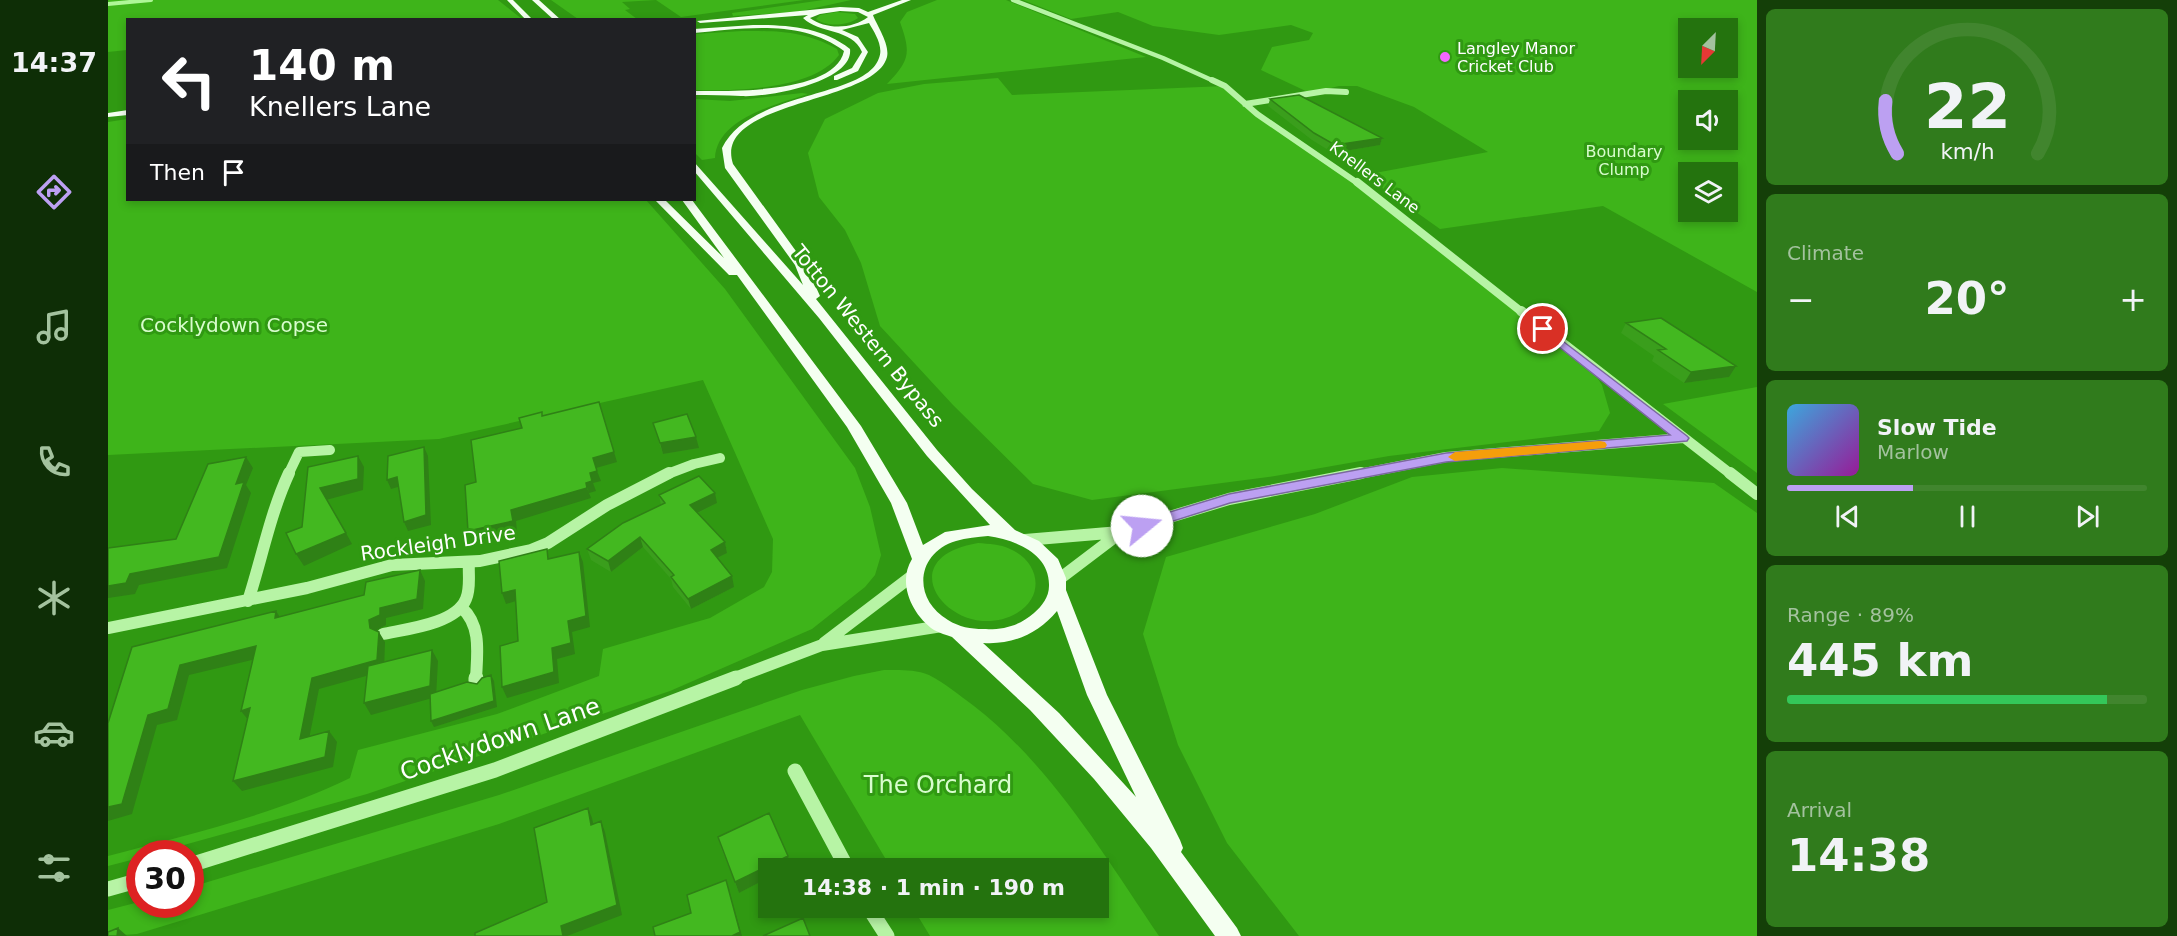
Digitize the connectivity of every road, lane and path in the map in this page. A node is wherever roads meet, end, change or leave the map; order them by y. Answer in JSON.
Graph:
{"nodes":[{"id":1,"x":510,"y":0,"type":"edge"},
{"id":2,"x":535,"y":0,"type":"edge"},
{"id":3,"x":862,"y":0,"type":"edge"},
{"id":4,"x":908,"y":0,"type":"edge"},
{"id":5,"x":1013,"y":0,"type":"edge"},
{"id":6,"x":830,"y":9,"type":"junction"},
{"id":7,"x":818,"y":12,"type":"junction"},
{"id":8,"x":870,"y":17,"type":"junction"},
{"id":9,"x":528,"y":18,"type":"edge"},
{"id":10,"x":557,"y":18,"type":"edge"},
{"id":11,"x":696,"y":21,"type":"edge"},
{"id":12,"x":820,"y":25,"type":"junction"},
{"id":13,"x":696,"y":29,"type":"edge"},
{"id":14,"x":696,"y":29,"type":"edge"},
{"id":15,"x":1346,"y":92,"type":"dead end"},
{"id":16,"x":696,"y":93,"type":"edge"},
{"id":17,"x":741,"y":94,"type":"junction"},
{"id":18,"x":126,"y":104,"type":"edge"},
{"id":19,"x":1245,"y":104,"type":"junction"},
{"id":20,"x":108,"y":107,"type":"edge"},
{"id":21,"x":126,"y":112,"type":"edge"},
{"id":22,"x":108,"y":115,"type":"edge"},
{"id":23,"x":696,"y":167,"type":"edge"},
{"id":24,"x":661,"y":201,"type":"edge"},
{"id":25,"x":688,"y":201,"type":"edge"},
{"id":26,"x":823,"y":315,"type":"junction"},
{"id":27,"x":775,"y":316,"type":"junction"},
{"id":28,"x":1683,"y":438,"type":"junction"},
{"id":29,"x":330,"y":450,"type":"dead end"},
{"id":30,"x":720,"y":458,"type":"dead end"},
{"id":31,"x":1757,"y":494,"type":"edge"},
{"id":32,"x":1120,"y":532,"type":"junction"},
{"id":33,"x":1017,"y":537,"type":"junction"},
{"id":34,"x":920,"y":558,"type":"junction"},
{"id":35,"x":469,"y":562,"type":"junction"},
{"id":36,"x":912,"y":576,"type":"junction"},
{"id":37,"x":1058,"y":585,"type":"junction"},
{"id":38,"x":248,"y":601,"type":"junction"},
{"id":39,"x":462,"y":608,"type":"junction"},
{"id":40,"x":108,"y":628,"type":"edge"},
{"id":41,"x":951,"y":629,"type":"junction"},
{"id":42,"x":383,"y":634,"type":"dead end"},
{"id":43,"x":822,"y":645,"type":"junction"},
{"id":44,"x":476,"y":681,"type":"edge"},
{"id":45,"x":795,"y":771,"type":"dead end"},
{"id":46,"x":842,"y":858,"type":"edge"},
{"id":47,"x":204,"y":861,"type":"edge"},
{"id":48,"x":1183,"y":870,"type":"junction"},
{"id":49,"x":126,"y":884,"type":"edge"},
{"id":50,"x":108,"y":889,"type":"edge"},
{"id":51,"x":875,"y":918,"type":"edge"},
{"id":52,"x":886,"y":936,"type":"edge"},
{"id":53,"x":1229,"y":936,"type":"edge"}],
"edges":[{"from":1,"to":9,"type":"main road"},
{"from":2,"to":10,"type":"main road"},
{"from":3,"to":6,"type":"main road"},
{"from":4,"to":8,"type":"main road"},
{"from":5,"to":19,"type":"street","name":"Knellers Lane"},
{"from":6,"to":7,"type":"main road"},
{"from":6,"to":8,"type":"main road"},
{"from":7,"to":11,"type":"main road"},
{"from":7,"to":12,"type":"main road"},
{"from":8,"to":12,"type":"main road"},
{"from":8,"to":26,"type":"main road"},
{"from":12,"to":13,"type":"main road"},
{"from":12,"to":17,"type":"main road"},
{"from":14,"to":17,"type":"main road"},
{"from":15,"to":19,"type":"street"},
{"from":16,"to":17,"type":"main road"},
{"from":18,"to":20,"type":"main road"},
{"from":19,"to":28,"type":"street","name":"Knellers Lane"},
{"from":21,"to":22,"type":"main road"},
{"from":23,"to":26,"type":"main road","name":"Totton Western Bypass"},
{"from":24,"to":27,"type":"main road"},
{"from":25,"to":27,"type":"main road"},
{"from":26,"to":33,"type":"main road","name":"Totton Western Bypass"},
{"from":27,"to":34,"type":"main road"},
{"from":28,"to":31,"type":"street","name":"Knellers Lane"},
{"from":28,"to":32,"type":"street"},
{"from":29,"to":38,"type":"street"},
{"from":30,"to":35,"type":"street","name":"Rockleigh Drive"},
{"from":32,"to":33,"type":"street"},
{"from":32,"to":37,"type":"street"},
{"from":33,"to":34,"type":"main road"},
{"from":33,"to":37,"type":"main road"},
{"from":34,"to":36,"type":"main road"},
{"from":35,"to":38,"type":"street","name":"Rockleigh Drive"},
{"from":35,"to":39,"type":"street"},
{"from":36,"to":41,"type":"main road"},
{"from":36,"to":43,"type":"street","name":"Cocklydown Lane"},
{"from":37,"to":41,"type":"main road"},
{"from":37,"to":48,"type":"main road"},
{"from":38,"to":40,"type":"street","name":"Rockleigh Drive"},
{"from":39,"to":42,"type":"street"},
{"from":39,"to":44,"type":"street"},
{"from":41,"to":43,"type":"street","name":"Cocklydown Lane"},
{"from":41,"to":48,"type":"main road"},
{"from":43,"to":47,"type":"street","name":"Cocklydown Lane"},
{"from":45,"to":46,"type":"street"},
{"from":48,"to":53,"type":"main road"},
{"from":49,"to":50,"type":"street"},
{"from":51,"to":52,"type":"street"}]}
